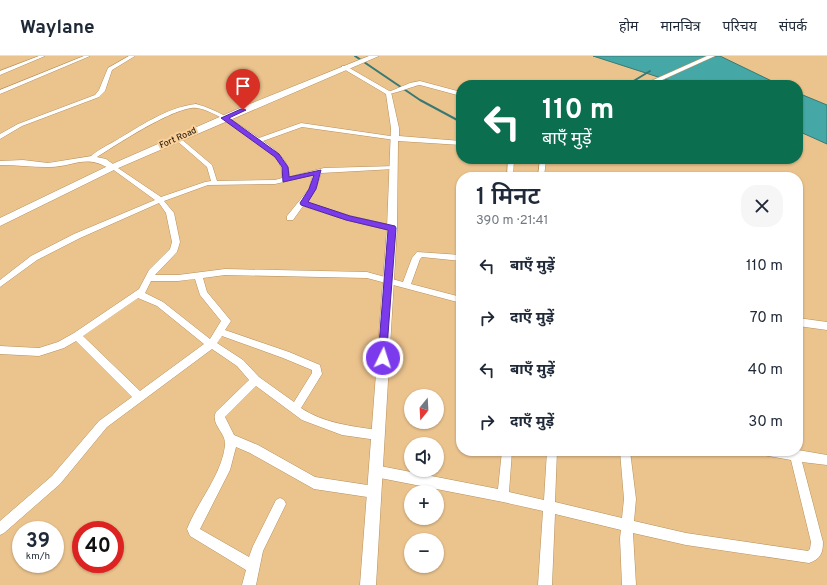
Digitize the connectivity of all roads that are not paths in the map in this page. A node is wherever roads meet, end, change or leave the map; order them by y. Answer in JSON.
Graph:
{"nodes":[{"id":1,"x":43,"y":56,"type":"edge"},
{"id":2,"x":88,"y":56,"type":"edge"},
{"id":3,"x":122,"y":56,"type":"edge"},
{"id":4,"x":375,"y":56,"type":"edge"},
{"id":5,"x":712,"y":56,"type":"edge"},
{"id":6,"x":131,"y":57,"type":"edge"},
{"id":7,"x":344,"y":67,"type":"junction"},
{"id":8,"x":0,"y":73,"type":"edge"},
{"id":9,"x":657,"y":80,"type":"edge"},
{"id":10,"x":0,"y":92,"type":"edge"},
{"id":11,"x":389,"y":93,"type":"junction"},
{"id":12,"x":456,"y":93,"type":"edge"},
{"id":13,"x":224,"y":118,"type":"junction"},
{"id":14,"x":0,"y":137,"type":"edge"},
{"id":15,"x":395,"y":138,"type":"junction"},
{"id":16,"x":178,"y":139,"type":"junction"},
{"id":17,"x":258,"y":141,"type":"junction"},
{"id":18,"x":456,"y":143,"type":"edge"},
{"id":19,"x":92,"y":158,"type":"junction"},
{"id":20,"x":0,"y":163,"type":"edge"},
{"id":21,"x":113,"y":167,"type":"junction"},
{"id":22,"x":394,"y":167,"type":"junction"},
{"id":23,"x":318,"y":171,"type":"junction"},
{"id":24,"x":285,"y":180,"type":"junction"},
{"id":25,"x":214,"y":181,"type":"junction"},
{"id":26,"x":160,"y":200,"type":"junction"},
{"id":27,"x":303,"y":203,"type":"junction"},
{"id":28,"x":290,"y":218,"type":"dead end"},
{"id":29,"x":0,"y":222,"type":"edge"},
{"id":30,"x":392,"y":228,"type":"junction"},
{"id":31,"x":456,"y":258,"type":"edge"},
{"id":32,"x":198,"y":276,"type":"junction"},
{"id":33,"x":149,"y":278,"type":"junction"},
{"id":34,"x":388,"y":282,"type":"junction"},
{"id":35,"x":0,"y":284,"type":"edge"},
{"id":36,"x":406,"y":286,"type":"junction"},
{"id":37,"x":138,"y":294,"type":"junction"},
{"id":38,"x":456,"y":299,"type":"edge"},
{"id":39,"x":803,"y":323,"type":"edge"},
{"id":40,"x":827,"y":326,"type":"edge"},
{"id":41,"x":220,"y":332,"type":"junction"},
{"id":42,"x":78,"y":336,"type":"junction"},
{"id":43,"x":212,"y":344,"type":"junction"},
{"id":44,"x":0,"y":350,"type":"edge"},
{"id":45,"x":255,"y":380,"type":"junction"},
{"id":46,"x":139,"y":397,"type":"junction"},
{"id":47,"x":295,"y":409,"type":"junction"},
{"id":48,"x":377,"y":435,"type":"junction"},
{"id":49,"x":230,"y":439,"type":"junction"},
{"id":50,"x":507,"y":456,"type":"edge"},
{"id":51,"x":552,"y":456,"type":"edge"},
{"id":52,"x":625,"y":456,"type":"edge"},
{"id":53,"x":795,"y":456,"type":"joint"},
{"id":54,"x":827,"y":460,"type":"edge"},
{"id":55,"x":375,"y":471,"type":"junction"},
{"id":56,"x":374,"y":492,"type":"junction"},
{"id":57,"x":503,"y":496,"type":"junction"},
{"id":58,"x":280,"y":504,"type":"dead end"},
{"id":59,"x":550,"y":508,"type":"junction"},
{"id":60,"x":627,"y":526,"type":"junction"},
{"id":61,"x":0,"y":529,"type":"edge"},
{"id":62,"x":252,"y":566,"type":"junction"},
{"id":63,"x":249,"y":585,"type":"edge"},
{"id":64,"x":368,"y":585,"type":"edge"},
{"id":65,"x":545,"y":585,"type":"edge"},
{"id":66,"x":629,"y":585,"type":"edge"}],
"edges":[{"from":1,"to":8,"type":"street"},
{"from":2,"to":10,"type":"street"},
{"from":3,"to":6,"type":"street"},
{"from":4,"to":7,"type":"main road","name":"Fort Road"},
{"from":5,"to":9,"type":"street"},
{"from":6,"to":14,"type":"street"},
{"from":7,"to":11,"type":"street"},
{"from":7,"to":13,"type":"main road","name":"Fort Road"},
{"from":11,"to":12,"type":"street"},
{"from":11,"to":15,"type":"street"},
{"from":13,"to":16,"type":"main road","name":"Fort Road"},
{"from":13,"to":17,"type":"street"},
{"from":13,"to":19,"type":"street"},
{"from":15,"to":17,"type":"street"},
{"from":15,"to":18,"type":"street"},
{"from":15,"to":22,"type":"street"},
{"from":16,"to":21,"type":"main road","name":"Fort Road"},
{"from":16,"to":25,"type":"street"},
{"from":17,"to":24,"type":"street"},
{"from":19,"to":20,"type":"street"},
{"from":19,"to":21,"type":"street"},
{"from":21,"to":26,"type":"street"},
{"from":21,"to":29,"type":"main road","name":"Fort Road"},
{"from":22,"to":23,"type":"street"},
{"from":22,"to":30,"type":"street"},
{"from":23,"to":24,"type":"street"},
{"from":23,"to":27,"type":"street"},
{"from":24,"to":25,"type":"street"},
{"from":25,"to":26,"type":"street"},
{"from":26,"to":33,"type":"street"},
{"from":26,"to":35,"type":"street"},
{"from":27,"to":28,"type":"street"},
{"from":27,"to":30,"type":"street"},
{"from":30,"to":34,"type":"street"},
{"from":31,"to":36,"type":"street"},
{"from":32,"to":33,"type":"street"},
{"from":32,"to":34,"type":"street"},
{"from":32,"to":41,"type":"street"},
{"from":33,"to":37,"type":"street"},
{"from":34,"to":36,"type":"street"},
{"from":34,"to":48,"type":"street"},
{"from":36,"to":38,"type":"street"},
{"from":37,"to":42,"type":"street"},
{"from":37,"to":43,"type":"street"},
{"from":39,"to":40,"type":"street"},
{"from":41,"to":43,"type":"street"},
{"from":41,"to":47,"type":"street"},
{"from":42,"to":44,"type":"street"},
{"from":42,"to":46,"type":"street"},
{"from":43,"to":45,"type":"street"},
{"from":43,"to":46,"type":"street"},
{"from":45,"to":47,"type":"street"},
{"from":45,"to":49,"type":"street"},
{"from":46,"to":61,"type":"street"},
{"from":47,"to":48,"type":"street"},
{"from":48,"to":55,"type":"street"},
{"from":49,"to":56,"type":"street"},
{"from":49,"to":62,"type":"street"},
{"from":50,"to":57,"type":"street"},
{"from":51,"to":59,"type":"street"},
{"from":52,"to":60,"type":"street"},
{"from":53,"to":54,"type":"street"},
{"from":53,"to":60,"type":"street"},
{"from":55,"to":56,"type":"street"},
{"from":55,"to":57,"type":"street"},
{"from":56,"to":64,"type":"street"},
{"from":57,"to":59,"type":"street"},
{"from":58,"to":62,"type":"street"},
{"from":59,"to":60,"type":"street"},
{"from":59,"to":65,"type":"street"},
{"from":60,"to":66,"type":"street"},
{"from":62,"to":63,"type":"street"}]}
